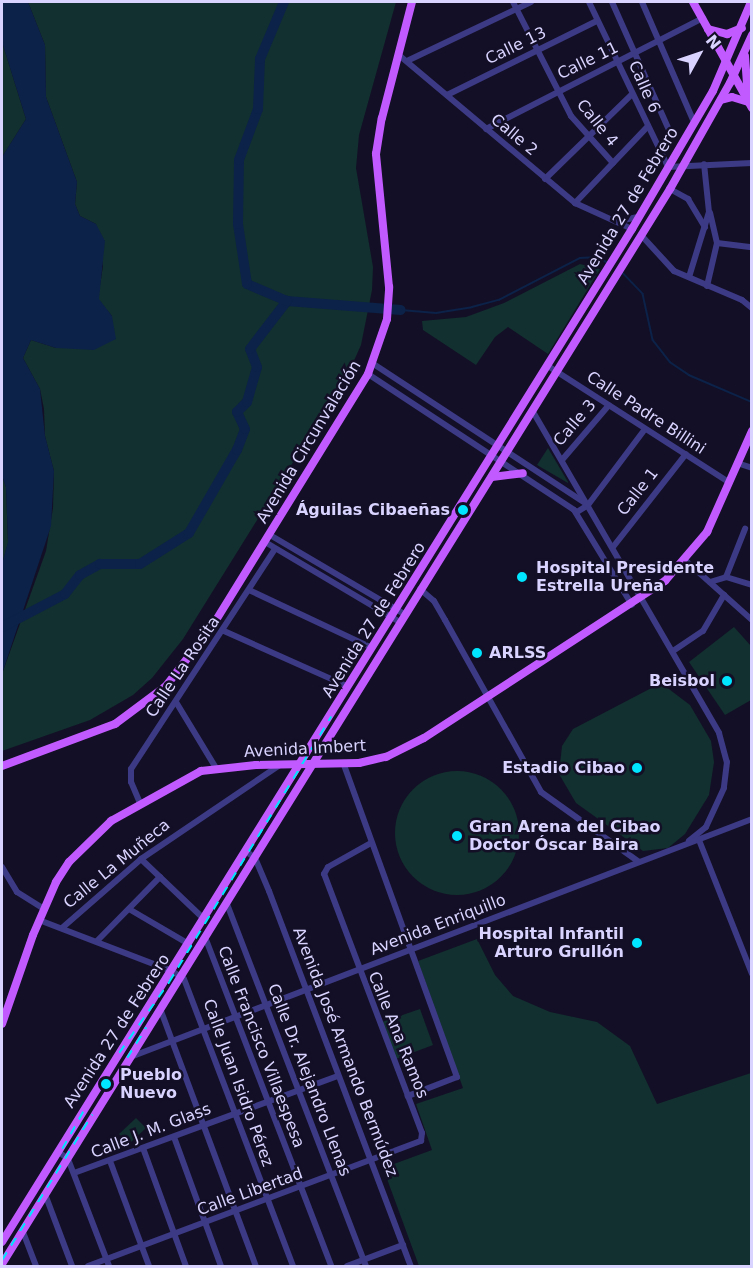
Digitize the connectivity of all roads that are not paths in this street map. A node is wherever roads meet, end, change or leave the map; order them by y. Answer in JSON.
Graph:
{"nodes":[{"id":1,"x":412,"y":2,"type":"edge"},
{"id":2,"x":513,"y":2,"type":"edge"},
{"id":3,"x":531,"y":2,"type":"edge"},
{"id":4,"x":589,"y":2,"type":"edge"},
{"id":5,"x":612,"y":2,"type":"edge"},
{"id":6,"x":642,"y":2,"type":"edge"},
{"id":7,"x":693,"y":2,"type":"edge"},
{"id":8,"x":751,"y":2,"type":"edge"},
{"id":9,"x":517,"y":9,"type":"junction"},
{"id":10,"x":703,"y":18,"type":"junction"},
{"id":11,"x":597,"y":21,"type":"junction"},
{"id":12,"x":743,"y":27,"type":"junction"},
{"id":13,"x":708,"y":28,"type":"junction"},
{"id":14,"x":752,"y":35,"type":"edge"},
{"id":15,"x":661,"y":40,"type":"junction"},
{"id":16,"x":538,"y":51,"type":"junction"},
{"id":17,"x":745,"y":52,"type":"junction"},
{"id":18,"x":634,"y":53,"type":"junction"},
{"id":19,"x":400,"y":56,"type":"junction"},
{"id":20,"x":409,"y":60,"type":"junction"},
{"id":21,"x":618,"y":62,"type":"junction"},
{"id":22,"x":727,"y":64,"type":"junction"},
{"id":23,"x":734,"y":76,"type":"junction"},
{"id":24,"x":558,"y":91,"type":"junction"},
{"id":25,"x":632,"y":94,"type":"junction"},
{"id":26,"x":447,"y":95,"type":"junction"},
{"id":27,"x":721,"y":100,"type":"junction"},
{"id":28,"x":750,"y":105,"type":"edge"},
{"id":29,"x":694,"y":122,"type":"junction"},
{"id":30,"x":647,"y":127,"type":"junction"},
{"id":31,"x":668,"y":128,"type":"dead end"},
{"id":32,"x":486,"y":129,"type":"junction"},
{"id":33,"x":587,"y":137,"type":"junction"},
{"id":34,"x":613,"y":163,"type":"junction"},
{"id":35,"x":686,"y":163,"type":"junction"},
{"id":36,"x":752,"y":163,"type":"edge"},
{"id":37,"x":704,"y":164,"type":"junction"},
{"id":38,"x":668,"y":167,"type":"junction"},
{"id":39,"x":545,"y":179,"type":"junction"},
{"id":40,"x":670,"y":189,"type":"junction"},
{"id":41,"x":575,"y":203,"type":"junction"},
{"id":42,"x":709,"y":212,"type":"junction"},
{"id":43,"x":638,"y":218,"type":"junction"},
{"id":44,"x":619,"y":221,"type":"junction"},
{"id":45,"x":705,"y":227,"type":"junction"},
{"id":46,"x":632,"y":229,"type":"junction"},
{"id":47,"x":640,"y":235,"type":"junction"},
{"id":48,"x":717,"y":243,"type":"junction"},
{"id":49,"x":752,"y":246,"type":"edge"},
{"id":50,"x":689,"y":277,"type":"junction"},
{"id":51,"x":707,"y":286,"type":"junction"},
{"id":52,"x":752,"y":308,"type":"edge"},
{"id":53,"x":372,"y":363,"type":"junction"},
{"id":54,"x":548,"y":366,"type":"junction"},
{"id":55,"x":556,"y":371,"type":"junction"},
{"id":56,"x":368,"y":374,"type":"junction"},
{"id":57,"x":609,"y":405,"type":"junction"},
{"id":58,"x":532,"y":410,"type":"junction"},
{"id":59,"x":645,"y":429,"type":"junction"},
{"id":60,"x":752,"y":431,"type":"edge"},
{"id":61,"x":499,"y":445,"type":"junction"},
{"id":62,"x":508,"y":450,"type":"junction"},
{"id":63,"x":494,"y":453,"type":"junction"},
{"id":64,"x":686,"y":454,"type":"junction"},
{"id":65,"x":502,"y":459,"type":"junction"},
{"id":66,"x":562,"y":460,"type":"junction"},
{"id":67,"x":737,"y":463,"type":"junction"},
{"id":68,"x":752,"y":468,"type":"edge"},
{"id":69,"x":523,"y":473,"type":"junction"},
{"id":70,"x":492,"y":477,"type":"junction"},
{"id":71,"x":729,"y":482,"type":"junction"},
{"id":72,"x":588,"y":505,"type":"junction"},
{"id":73,"x":577,"y":512,"type":"junction"},
{"id":74,"x":745,"y":529,"type":"dead end"},
{"id":75,"x":267,"y":538,"type":"junction"},
{"id":76,"x":743,"y":542,"type":"junction"},
{"id":77,"x":752,"y":545,"type":"edge"},
{"id":78,"x":613,"y":547,"type":"junction"},
{"id":79,"x":275,"y":549,"type":"junction"},
{"id":80,"x":686,"y":561,"type":"junction"},
{"id":81,"x":726,"y":577,"type":"junction"},
{"id":82,"x":710,"y":582,"type":"junction"},
{"id":83,"x":752,"y":585,"type":"edge"},
{"id":84,"x":420,"y":589,"type":"junction"},
{"id":85,"x":249,"y":590,"type":"junction"},
{"id":86,"x":724,"y":595,"type":"junction"},
{"id":87,"x":642,"y":597,"type":"junction"},
{"id":88,"x":632,"y":605,"type":"junction"},
{"id":89,"x":393,"y":614,"type":"junction"},
{"id":90,"x":404,"y":614,"type":"junction"},
{"id":91,"x":752,"y":620,"type":"edge"},
{"id":92,"x":399,"y":622,"type":"junction"},
{"id":93,"x":224,"y":631,"type":"junction"},
{"id":94,"x":372,"y":648,"type":"junction"},
{"id":95,"x":673,"y":651,"type":"junction"},
{"id":96,"x":347,"y":686,"type":"junction"},
{"id":97,"x":489,"y":697,"type":"junction"},
{"id":98,"x":176,"y":702,"type":"junction"},
{"id":99,"x":281,"y":764,"type":"junction"},
{"id":100,"x":299,"y":764,"type":"junction"},
{"id":101,"x":312,"y":765,"type":"junction"},
{"id":102,"x":344,"y":765,"type":"junction"},
{"id":103,"x":2,"y":766,"type":"edge"},
{"id":104,"x":216,"y":768,"type":"junction"},
{"id":105,"x":140,"y":803,"type":"junction"},
{"id":106,"x":752,"y":819,"type":"edge"},
{"id":107,"x":699,"y":840,"type":"junction"},
{"id":108,"x":371,"y":843,"type":"junction"},
{"id":109,"x":687,"y":844,"type":"junction"},
{"id":110,"x":247,"y":852,"type":"junction"},
{"id":111,"x":255,"y":858,"type":"junction"},
{"id":112,"x":141,"y":859,"type":"junction"},
{"id":113,"x":639,"y":862,"type":"junction"},
{"id":114,"x":2,"y":867,"type":"edge"},
{"id":115,"x":160,"y":877,"type":"junction"},
{"id":116,"x":226,"y":904,"type":"junction"},
{"id":117,"x":44,"y":908,"type":"junction"},
{"id":118,"x":129,"y":909,"type":"junction"},
{"id":119,"x":204,"y":919,"type":"junction"},
{"id":120,"x":39,"y":920,"type":"junction"},
{"id":121,"x":62,"y":928,"type":"junction"},
{"id":122,"x":205,"y":937,"type":"junction"},
{"id":123,"x":97,"y":941,"type":"junction"},
{"id":124,"x":189,"y":944,"type":"junction"},
{"id":125,"x":411,"y":950,"type":"junction"},
{"id":126,"x":172,"y":971,"type":"junction"},
{"id":127,"x":358,"y":971,"type":"junction"},
{"id":128,"x":752,"y":974,"type":"edge"},
{"id":129,"x":181,"y":976,"type":"junction"},
{"id":130,"x":307,"y":991,"type":"junction"},
{"id":131,"x":266,"y":1006,"type":"junction"},
{"id":132,"x":160,"y":1011,"type":"junction"},
{"id":133,"x":235,"y":1018,"type":"junction"},
{"id":134,"x":2,"y":1024,"type":"edge"},
{"id":135,"x":205,"y":1030,"type":"junction"},
{"id":136,"x":172,"y":1042,"type":"junction"},
{"id":137,"x":133,"y":1056,"type":"junction"},
{"id":138,"x":338,"y":1076,"type":"junction"},
{"id":139,"x":298,"y":1090,"type":"junction"},
{"id":140,"x":408,"y":1096,"type":"junction"},
{"id":141,"x":267,"y":1101,"type":"junction"},
{"id":142,"x":234,"y":1114,"type":"junction"},
{"id":143,"x":202,"y":1126,"type":"junction"},
{"id":144,"x":174,"y":1137,"type":"junction"},
{"id":145,"x":421,"y":1141,"type":"joint"},
{"id":146,"x":143,"y":1148,"type":"junction"},
{"id":147,"x":58,"y":1152,"type":"junction"},
{"id":148,"x":68,"y":1159,"type":"junction"},
{"id":149,"x":110,"y":1161,"type":"junction"},
{"id":150,"x":372,"y":1161,"type":"junction"},
{"id":151,"x":74,"y":1173,"type":"junction"},
{"id":152,"x":331,"y":1176,"type":"junction"},
{"id":153,"x":301,"y":1188,"type":"junction"},
{"id":154,"x":45,"y":1194,"type":"junction"},
{"id":155,"x":267,"y":1200,"type":"junction"},
{"id":156,"x":236,"y":1212,"type":"junction"},
{"id":157,"x":204,"y":1223,"type":"junction"},
{"id":158,"x":23,"y":1232,"type":"junction"},
{"id":159,"x":174,"y":1234,"type":"junction"},
{"id":160,"x":2,"y":1242,"type":"edge"},
{"id":161,"x":403,"y":1245,"type":"junction"},
{"id":162,"x":142,"y":1246,"type":"junction"},
{"id":163,"x":108,"y":1263,"type":"edge"},
{"id":164,"x":365,"y":1263,"type":"edge"},
{"id":165,"x":2,"y":1264,"type":"edge"},
{"id":166,"x":36,"y":1266,"type":"edge"},
{"id":167,"x":72,"y":1266,"type":"edge"},
{"id":168,"x":88,"y":1266,"type":"edge"},
{"id":169,"x":149,"y":1266,"type":"edge"},
{"id":170,"x":186,"y":1266,"type":"edge"},
{"id":171,"x":221,"y":1266,"type":"edge"},
{"id":172,"x":256,"y":1266,"type":"edge"},
{"id":173,"x":293,"y":1266,"type":"edge"},
{"id":174,"x":331,"y":1266,"type":"edge"},
{"id":175,"x":347,"y":1266,"type":"edge"},
{"id":176,"x":411,"y":1266,"type":"edge"}],
"edges":[{"from":1,"to":19,"type":"main road","name":"Avenida Circunvalación"},
{"from":2,"to":9,"type":"street","name":"Calle 4"},
{"from":3,"to":9,"type":"street"},
{"from":4,"to":11,"type":"street","name":"Calle 6"},
{"from":5,"to":18,"type":"street"},
{"from":6,"to":15,"type":"street"},
{"from":7,"to":10,"type":"main road"},
{"from":8,"to":12,"type":"main road","name":"Avenida 27 de Febrero"},
{"from":9,"to":16,"type":"street","name":"Calle 4"},
{"from":9,"to":20,"type":"street"},
{"from":10,"to":13,"type":"main road"},
{"from":10,"to":15,"type":"street","name":"Calle 11"},
{"from":11,"to":16,"type":"street","name":"Calle 13"},
{"from":11,"to":21,"type":"street","name":"Calle 6"},
{"from":12,"to":13,"type":"main road"},
{"from":12,"to":22,"type":"main road","name":"Avenida 27 de Febrero"},
{"from":13,"to":22,"type":"main road"},
{"from":14,"to":17,"type":"main road","name":"Avenida 27 de Febrero"},
{"from":15,"to":18,"type":"street","name":"Calle 11"},
{"from":15,"to":29,"type":"street"},
{"from":16,"to":24,"type":"street","name":"Calle 4"},
{"from":16,"to":26,"type":"street","name":"Calle 13"},
{"from":17,"to":23,"type":"main road","name":"Avenida 27 de Febrero"},
{"from":17,"to":28,"type":"main road"},
{"from":18,"to":21,"type":"street","name":"Calle 11"},
{"from":18,"to":31,"type":"street"},
{"from":19,"to":20,"type":"street","name":"Calle 2"},
{"from":19,"to":53,"type":"main road","name":"Avenida Circunvalación"},
{"from":20,"to":26,"type":"street","name":"Calle 2"},
{"from":21,"to":24,"type":"street","name":"Calle 11"},
{"from":21,"to":25,"type":"street","name":"Calle 6"},
{"from":22,"to":23,"type":"main road"},
{"from":22,"to":29,"type":"main road","name":"Avenida 27 de Febrero"},
{"from":23,"to":27,"type":"main road","name":"Avenida 27 de Febrero"},
{"from":23,"to":28,"type":"main road"},
{"from":24,"to":32,"type":"street","name":"Calle 11"},
{"from":24,"to":33,"type":"street","name":"Calle 4"},
{"from":25,"to":30,"type":"street","name":"Calle 6"},
{"from":25,"to":33,"type":"street"},
{"from":26,"to":32,"type":"street","name":"Calle 2"},
{"from":27,"to":28,"type":"main road"},
{"from":27,"to":35,"type":"main road","name":"Avenida 27 de Febrero"},
{"from":29,"to":38,"type":"main road","name":"Avenida 27 de Febrero"},
{"from":30,"to":34,"type":"street"},
{"from":30,"to":38,"type":"street","name":"Calle 6"},
{"from":32,"to":39,"type":"street","name":"Calle 2"},
{"from":33,"to":34,"type":"street","name":"Calle 4"},
{"from":33,"to":39,"type":"street"},
{"from":34,"to":41,"type":"street"},
{"from":35,"to":37,"type":"street"},
{"from":35,"to":38,"type":"street"},
{"from":35,"to":40,"type":"main road","name":"Avenida 27 de Febrero"},
{"from":36,"to":37,"type":"street"},
{"from":37,"to":42,"type":"street"},
{"from":38,"to":43,"type":"main road","name":"Avenida 27 de Febrero"},
{"from":39,"to":41,"type":"street","name":"Calle 2"},
{"from":40,"to":45,"type":"street"},
{"from":40,"to":47,"type":"main road","name":"Avenida 27 de Febrero"},
{"from":41,"to":44,"type":"street","name":"Calle 2"},
{"from":42,"to":45,"type":"street"},
{"from":42,"to":48,"type":"street"},
{"from":43,"to":44,"type":"street"},
{"from":43,"to":46,"type":"main road","name":"Avenida 27 de Febrero"},
{"from":44,"to":46,"type":"street","name":"Calle 2"},
{"from":45,"to":50,"type":"street"},
{"from":46,"to":54,"type":"main road","name":"Avenida 27 de Febrero"},
{"from":47,"to":50,"type":"street"},
{"from":47,"to":55,"type":"main road","name":"Avenida 27 de Febrero"},
{"from":48,"to":49,"type":"street"},
{"from":48,"to":51,"type":"street"},
{"from":50,"to":51,"type":"street"},
{"from":51,"to":52,"type":"street"},
{"from":53,"to":56,"type":"main road","name":"Avenida Circunvalación"},
{"from":53,"to":61,"type":"street"},
{"from":54,"to":55,"type":"street","name":"Calle Padre Billini"},
{"from":54,"to":61,"type":"main road","name":"Avenida 27 de Febrero"},
{"from":55,"to":57,"type":"street","name":"Calle Padre Billini"},
{"from":55,"to":58,"type":"main road","name":"Avenida 27 de Febrero"},
{"from":56,"to":63,"type":"street"},
{"from":56,"to":75,"type":"main road","name":"Avenida Circunvalación"},
{"from":57,"to":59,"type":"street","name":"Calle Padre Billini"},
{"from":57,"to":66,"type":"street","name":"Calle 3"},
{"from":58,"to":62,"type":"main road","name":"Avenida 27 de Febrero"},
{"from":58,"to":66,"type":"street"},
{"from":59,"to":64,"type":"street","name":"Calle Padre Billini"},
{"from":59,"to":72,"type":"street"},
{"from":60,"to":67,"type":"main road","name":"Avenida Imbert"},
{"from":61,"to":62,"type":"street"},
{"from":61,"to":63,"type":"main road","name":"Avenida 27 de Febrero"},
{"from":62,"to":65,"type":"main road","name":"Avenida 27 de Febrero"},
{"from":62,"to":72,"type":"street"},
{"from":63,"to":65,"type":"street"},
{"from":63,"to":89,"type":"main road","name":"Avenida 27 de Febrero"},
{"from":64,"to":71,"type":"street","name":"Calle Padre Billini"},
{"from":64,"to":78,"type":"street","name":"Calle 1"},
{"from":65,"to":69,"type":"street"},
{"from":65,"to":70,"type":"main road","name":"Avenida 27 de Febrero"},
{"from":66,"to":72,"type":"street"},
{"from":67,"to":68,"type":"street"},
{"from":67,"to":71,"type":"main road","name":"Avenida Imbert"},
{"from":69,"to":70,"type":"main road"},
{"from":69,"to":73,"type":"street"},
{"from":70,"to":84,"type":"main road","name":"Avenida 27 de Febrero"},
{"from":71,"to":80,"type":"main road","name":"Avenida Imbert"},
{"from":72,"to":73,"type":"street"},
{"from":72,"to":78,"type":"street"},
{"from":73,"to":88,"type":"street"},
{"from":74,"to":76,"type":"street"},
{"from":75,"to":79,"type":"street"},
{"from":75,"to":89,"type":"street"},
{"from":75,"to":103,"type":"main road","name":"Avenida Circunvalación"},
{"from":76,"to":77,"type":"street"},
{"from":76,"to":81,"type":"street"},
{"from":78,"to":87,"type":"street"},
{"from":79,"to":85,"type":"street","name":"Calle La Rosita"},
{"from":79,"to":89,"type":"street"},
{"from":80,"to":82,"type":"street"},
{"from":80,"to":87,"type":"main road","name":"Avenida Imbert"},
{"from":81,"to":82,"type":"street"},
{"from":81,"to":83,"type":"street"},
{"from":82,"to":86,"type":"street"},
{"from":84,"to":90,"type":"main road","name":"Avenida 27 de Febrero"},
{"from":84,"to":97,"type":"street"},
{"from":85,"to":93,"type":"street","name":"Calle La Rosita"},
{"from":85,"to":94,"type":"street"},
{"from":86,"to":91,"type":"street"},
{"from":86,"to":95,"type":"street"},
{"from":87,"to":88,"type":"main road","name":"Avenida Imbert"},
{"from":87,"to":95,"type":"street"},
{"from":88,"to":97,"type":"main road","name":"Avenida Imbert"},
{"from":89,"to":90,"type":"street"},
{"from":89,"to":92,"type":"street"},
{"from":89,"to":94,"type":"main road","name":"Avenida 27 de Febrero"},
{"from":90,"to":92,"type":"main road","name":"Avenida 27 de Febrero"},
{"from":92,"to":101,"type":"main road","name":"Avenida 27 de Febrero"},
{"from":93,"to":96,"type":"street"},
{"from":93,"to":98,"type":"street","name":"Calle La Rosita"},
{"from":94,"to":96,"type":"main road","name":"Avenida 27 de Febrero"},
{"from":95,"to":109,"type":"street"},
{"from":96,"to":100,"type":"main road","name":"Avenida 27 de Febrero"},
{"from":97,"to":102,"type":"main road","name":"Avenida Imbert"},
{"from":97,"to":113,"type":"street"},
{"from":98,"to":104,"type":"street"},
{"from":98,"to":105,"type":"street","name":"Calle La Rosita"},
{"from":99,"to":100,"type":"main road","name":"Avenida Imbert"},
{"from":99,"to":104,"type":"main road","name":"Avenida Imbert"},
{"from":99,"to":112,"type":"street","name":"Calle La Muñeca"},
{"from":100,"to":101,"type":"main road","name":"Avenida Imbert"},
{"from":100,"to":110,"type":"main road","name":"Avenida 27 de Febrero"},
{"from":101,"to":102,"type":"main road","name":"Avenida Imbert"},
{"from":101,"to":111,"type":"main road","name":"Avenida 27 de Febrero"},
{"from":102,"to":108,"type":"street"},
{"from":104,"to":105,"type":"main road","name":"Avenida Imbert"},
{"from":105,"to":117,"type":"main road","name":"Avenida Imbert"},
{"from":106,"to":107,"type":"street","name":"Avenida Enriquillo"},
{"from":107,"to":109,"type":"street","name":"Avenida Enriquillo"},
{"from":107,"to":128,"type":"street"},
{"from":108,"to":125,"type":"street"},
{"from":108,"to":127,"type":"street","name":"Calle Ana Ramos"},
{"from":109,"to":113,"type":"street","name":"Avenida Enriquillo"},
{"from":110,"to":111,"type":"street"},
{"from":110,"to":119,"type":"main road","name":"Avenida 27 de Febrero"},
{"from":111,"to":116,"type":"main road","name":"Avenida 27 de Febrero"},
{"from":111,"to":130,"type":"street","name":"Avenida José Armando Bermúdez"},
{"from":112,"to":115,"type":"street"},
{"from":112,"to":121,"type":"street","name":"Calle La Muñeca"},
{"from":113,"to":125,"type":"street","name":"Avenida Enriquillo"},
{"from":114,"to":117,"type":"street"},
{"from":115,"to":118,"type":"street"},
{"from":115,"to":119,"type":"street"},
{"from":116,"to":122,"type":"main road","name":"Avenida 27 de Febrero"},
{"from":116,"to":131,"type":"street","name":"Calle Dr. Alejandro Llenas"},
{"from":117,"to":120,"type":"main road","name":"Avenida Imbert"},
{"from":118,"to":123,"type":"street"},
{"from":118,"to":124,"type":"street"},
{"from":119,"to":124,"type":"main road","name":"Avenida 27 de Febrero"},
{"from":120,"to":121,"type":"street"},
{"from":120,"to":134,"type":"main road","name":"Avenida Imbert"},
{"from":121,"to":123,"type":"street"},
{"from":122,"to":129,"type":"main road","name":"Avenida 27 de Febrero"},
{"from":122,"to":133,"type":"street","name":"Calle Francisco Villaespesa"},
{"from":123,"to":126,"type":"street"},
{"from":124,"to":126,"type":"main road","name":"Avenida 27 de Febrero"},
{"from":125,"to":127,"type":"street","name":"Avenida Enriquillo"},
{"from":125,"to":140,"type":"street"},
{"from":126,"to":129,"type":"street"},
{"from":126,"to":147,"type":"main road","name":"Avenida 27 de Febrero"},
{"from":127,"to":130,"type":"street","name":"Avenida Enriquillo"},
{"from":127,"to":140,"type":"street","name":"Calle Ana Ramos"},
{"from":129,"to":132,"type":"main road","name":"Avenida 27 de Febrero"},
{"from":129,"to":135,"type":"street","name":"Calle Juan Isidro Pérez"},
{"from":130,"to":131,"type":"street","name":"Avenida Enriquillo"},
{"from":130,"to":138,"type":"street","name":"Avenida José Armando Bermúdez"},
{"from":131,"to":133,"type":"street","name":"Avenida Enriquillo"},
{"from":131,"to":139,"type":"street","name":"Calle Dr. Alejandro Llenas"},
{"from":132,"to":136,"type":"street"},
{"from":132,"to":137,"type":"main road","name":"Avenida 27 de Febrero"},
{"from":133,"to":135,"type":"street","name":"Avenida Enriquillo"},
{"from":133,"to":141,"type":"street","name":"Calle Francisco Villaespesa"},
{"from":135,"to":136,"type":"street","name":"Avenida Enriquillo"},
{"from":135,"to":142,"type":"street","name":"Calle Juan Isidro Pérez"},
{"from":136,"to":137,"type":"street","name":"Avenida Enriquillo"},
{"from":136,"to":143,"type":"street"},
{"from":137,"to":148,"type":"main road","name":"Avenida 27 de Febrero"},
{"from":138,"to":139,"type":"street","name":"Calle J. M. Glass"},
{"from":138,"to":150,"type":"street","name":"Avenida José Armando Bermúdez"},
{"from":139,"to":141,"type":"street","name":"Calle J. M. Glass"},
{"from":139,"to":152,"type":"street","name":"Calle Dr. Alejandro Llenas"},
{"from":140,"to":145,"type":"street","name":"Calle Ana Ramos"},
{"from":141,"to":142,"type":"street","name":"Calle J. M. Glass"},
{"from":141,"to":153,"type":"street","name":"Calle Francisco Villaespesa"},
{"from":142,"to":143,"type":"street","name":"Calle J. M. Glass"},
{"from":142,"to":155,"type":"street","name":"Calle Juan Isidro Pérez"},
{"from":143,"to":144,"type":"street","name":"Calle J. M. Glass"},
{"from":143,"to":156,"type":"street"},
{"from":144,"to":146,"type":"street","name":"Calle J. M. Glass"},
{"from":144,"to":157,"type":"street"},
{"from":145,"to":150,"type":"street","name":"Calle Libertad"},
{"from":146,"to":149,"type":"street","name":"Calle J. M. Glass"},
{"from":146,"to":159,"type":"street"},
{"from":147,"to":148,"type":"street"},
{"from":147,"to":160,"type":"main road","name":"Avenida 27 de Febrero"},
{"from":148,"to":151,"type":"street"},
{"from":148,"to":154,"type":"main road","name":"Avenida 27 de Febrero"},
{"from":149,"to":151,"type":"street","name":"Calle J. M. Glass"},
{"from":149,"to":162,"type":"street"},
{"from":150,"to":152,"type":"street","name":"Calle Libertad"},
{"from":150,"to":161,"type":"street","name":"Avenida José Armando Bermúdez"},
{"from":151,"to":163,"type":"street"},
{"from":152,"to":153,"type":"street","name":"Calle Libertad"},
{"from":152,"to":164,"type":"street","name":"Calle Dr. Alejandro Llenas"},
{"from":153,"to":155,"type":"street","name":"Calle Libertad"},
{"from":153,"to":174,"type":"street","name":"Calle Francisco Villaespesa"},
{"from":154,"to":158,"type":"main road","name":"Avenida 27 de Febrero"},
{"from":154,"to":167,"type":"street"},
{"from":155,"to":156,"type":"street","name":"Calle Libertad"},
{"from":155,"to":173,"type":"street","name":"Calle Juan Isidro Pérez"},
{"from":156,"to":157,"type":"street","name":"Calle Libertad"},
{"from":156,"to":172,"type":"street"},
{"from":157,"to":159,"type":"street","name":"Calle Libertad"},
{"from":157,"to":171,"type":"street"},
{"from":158,"to":165,"type":"main road","name":"Avenida 27 de Febrero"},
{"from":158,"to":166,"type":"street"},
{"from":159,"to":162,"type":"street","name":"Calle Libertad"},
{"from":159,"to":170,"type":"street"},
{"from":161,"to":164,"type":"street"},
{"from":161,"to":176,"type":"street","name":"Avenida José Armando Bermúdez"},
{"from":162,"to":163,"type":"street","name":"Calle Libertad"},
{"from":162,"to":169,"type":"street"},
{"from":163,"to":168,"type":"street","name":"Calle Libertad"},
{"from":164,"to":175,"type":"street"}]}
